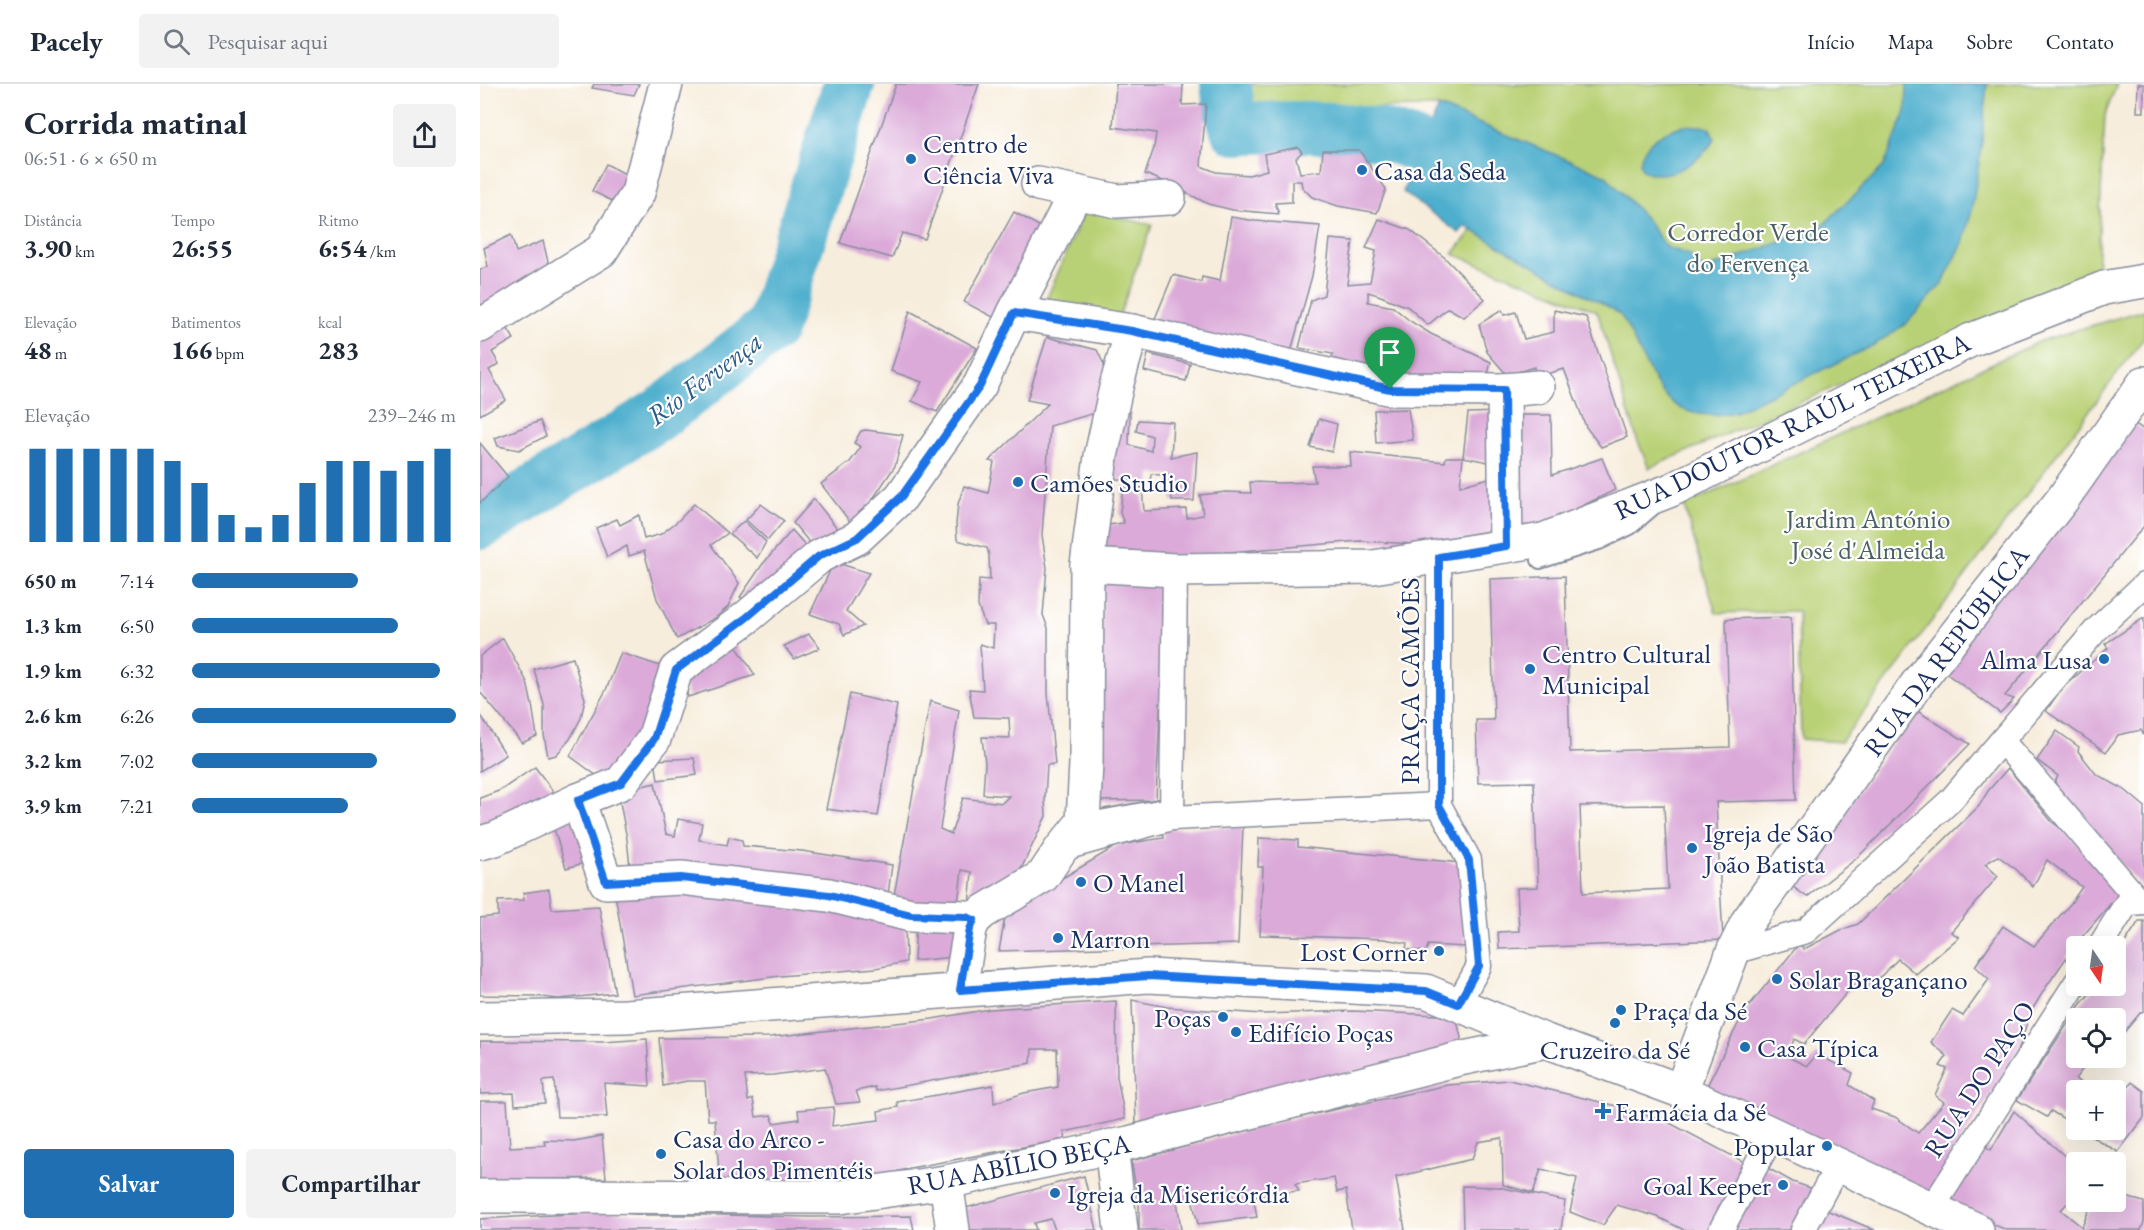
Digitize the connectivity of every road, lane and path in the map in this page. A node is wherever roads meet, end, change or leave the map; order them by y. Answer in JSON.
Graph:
{"nodes":[{"id":1,"x":666,"y":84,"type":"edge"},
{"id":2,"x":1038,"y":184,"type":"dead end"},
{"id":3,"x":1077,"y":192,"type":"junction"},
{"id":4,"x":1169,"y":198,"type":"dead end"},
{"id":5,"x":2144,"y":281,"type":"edge"},
{"id":6,"x":1014,"y":313,"type":"junction"},
{"id":7,"x":480,"y":326,"type":"edge"},
{"id":8,"x":1132,"y":331,"type":"junction"},
{"id":9,"x":2144,"y":382,"type":"edge"},
{"id":10,"x":980,"y":386,"type":"junction"},
{"id":11,"x":1538,"y":387,"type":"dead end"},
{"id":12,"x":1504,"y":390,"type":"junction"},
{"id":13,"x":974,"y":428,"type":"dead end"},
{"id":14,"x":1680,"y":485,"type":"junction"},
{"id":15,"x":1506,"y":546,"type":"junction"},
{"id":16,"x":1439,"y":557,"type":"junction"},
{"id":17,"x":1540,"y":560,"type":"dead end"},
{"id":18,"x":1087,"y":565,"type":"junction"},
{"id":19,"x":1175,"y":570,"type":"junction"},
{"id":20,"x":2144,"y":585,"type":"edge"},
{"id":21,"x":2002,"y":741,"type":"junction"},
{"id":22,"x":578,"y":800,"type":"junction"},
{"id":23,"x":1439,"y":805,"type":"junction"},
{"id":24,"x":1165,"y":813,"type":"junction"},
{"id":25,"x":1083,"y":822,"type":"junction"},
{"id":26,"x":480,"y":843,"type":"edge"},
{"id":27,"x":1061,"y":849,"type":"junction"},
{"id":28,"x":2142,"y":902,"type":"edge"},
{"id":29,"x":974,"y":920,"type":"junction"},
{"id":30,"x":2106,"y":936,"type":"edge"},
{"id":31,"x":1733,"y":952,"type":"junction"},
{"id":32,"x":960,"y":990,"type":"junction"},
{"id":33,"x":2068,"y":996,"type":"edge"},
{"id":34,"x":1458,"y":1004,"type":"junction"},
{"id":35,"x":480,"y":1018,"type":"edge"},
{"id":36,"x":1546,"y":1041,"type":"junction"},
{"id":37,"x":1681,"y":1091,"type":"junction"},
{"id":38,"x":1773,"y":1134,"type":"junction"},
{"id":39,"x":1111,"y":1146,"type":"junction"},
{"id":40,"x":1838,"y":1165,"type":"junction"},
{"id":41,"x":946,"y":1182,"type":"junction"},
{"id":42,"x":480,"y":1196,"type":"edge"},
{"id":43,"x":1932,"y":1208,"type":"junction"},
{"id":44,"x":953,"y":1230,"type":"edge"},
{"id":45,"x":1121,"y":1230,"type":"edge"},
{"id":46,"x":1721,"y":1230,"type":"edge"},
{"id":47,"x":1803,"y":1230,"type":"edge"},
{"id":48,"x":1977,"y":1230,"type":"edge"}],
"edges":[{"from":1,"to":7,"type":"street"},
{"from":2,"to":3,"type":"street"},
{"from":3,"to":4,"type":"street"},
{"from":3,"to":6,"type":"street"},
{"from":5,"to":14,"type":"street","name":"RUA DOUTOR RAÚL TEIXEIRA"},
{"from":6,"to":8,"type":"street"},
{"from":6,"to":10,"type":"street"},
{"from":8,"to":12,"type":"street"},
{"from":8,"to":18,"type":"street"},
{"from":9,"to":31,"type":"street","name":"RUA DA REPÚBLICA"},
{"from":10,"to":13,"type":"street"},
{"from":10,"to":22,"type":"street"},
{"from":11,"to":12,"type":"street"},
{"from":12,"to":15,"type":"street"},
{"from":14,"to":15,"type":"street","name":"RUA DOUTOR RAÚL TEIXEIRA"},
{"from":14,"to":17,"type":"lane"},
{"from":15,"to":16,"type":"street","name":"RUA DOUTOR RAÚL TEIXEIRA"},
{"from":16,"to":19,"type":"street","name":"RUA DOUTOR RAÚL TEIXEIRA"},
{"from":16,"to":23,"type":"street","name":"PRAÇA CAMÕES"},
{"from":18,"to":19,"type":"street","name":"RUA DOUTOR RAÚL TEIXEIRA"},
{"from":18,"to":25,"type":"street"},
{"from":19,"to":24,"type":"street"},
{"from":20,"to":21,"type":"street"},
{"from":21,"to":28,"type":"street"},
{"from":21,"to":31,"type":"street"},
{"from":22,"to":26,"type":"street"},
{"from":22,"to":29,"type":"street"},
{"from":23,"to":24,"type":"street"},
{"from":23,"to":34,"type":"street"},
{"from":24,"to":25,"type":"lane"},
{"from":24,"to":27,"type":"street"},
{"from":25,"to":27,"type":"street"},
{"from":27,"to":29,"type":"street"},
{"from":28,"to":30,"type":"street"},
{"from":29,"to":32,"type":"street"},
{"from":31,"to":37,"type":"street"},
{"from":32,"to":34,"type":"street"},
{"from":32,"to":35,"type":"street"},
{"from":33,"to":43,"type":"street","name":"RUA DO PAÇO"},
{"from":34,"to":36,"type":"street"},
{"from":36,"to":37,"type":"street"},
{"from":36,"to":39,"type":"street","name":"RUA ABÍLIO BEÇA"},
{"from":37,"to":38,"type":"street"},
{"from":38,"to":40,"type":"street"},
{"from":38,"to":46,"type":"street"},
{"from":39,"to":41,"type":"street","name":"RUA ABÍLIO BEÇA"},
{"from":39,"to":45,"type":"street"},
{"from":40,"to":43,"type":"street"},
{"from":40,"to":47,"type":"street"},
{"from":41,"to":42,"type":"street","name":"RUA ABÍLIO BEÇA"},
{"from":41,"to":44,"type":"street"},
{"from":43,"to":48,"type":"street"}]}
